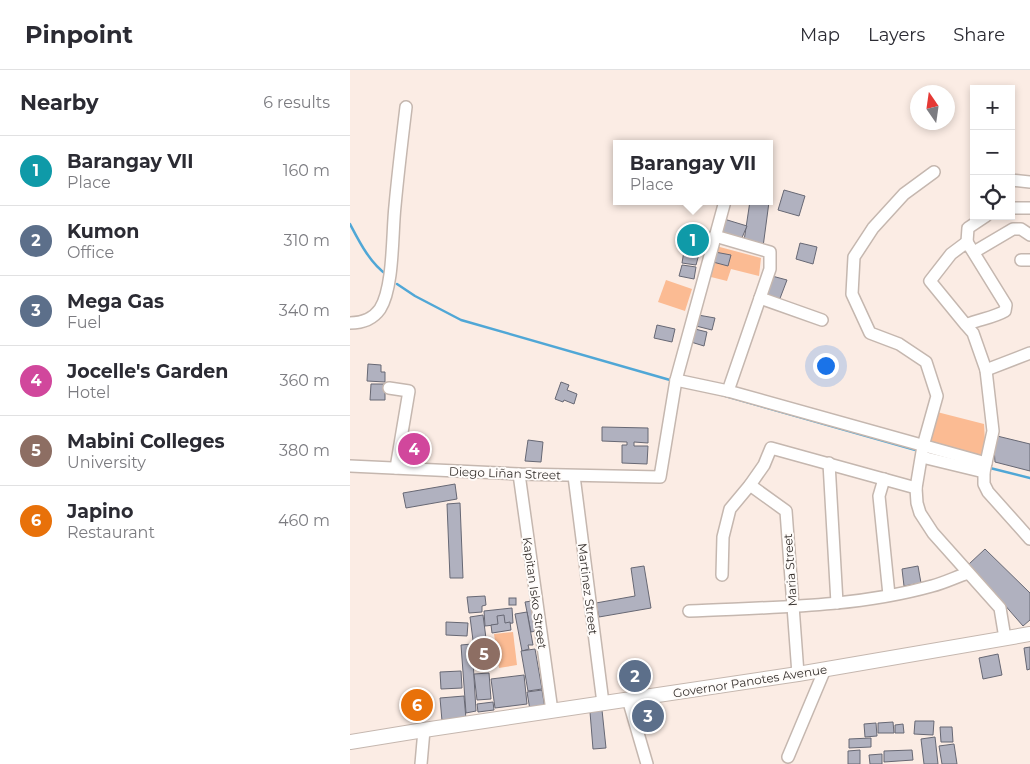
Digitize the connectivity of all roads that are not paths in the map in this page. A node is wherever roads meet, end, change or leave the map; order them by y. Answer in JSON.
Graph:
{"nodes":[{"id":1,"x":406,"y":107,"type":"dead end"},
{"id":2,"x":934,"y":172,"type":"dead end"},
{"id":3,"x":1015,"y":180,"type":"edge"},
{"id":4,"x":1030,"y":182,"type":"edge"},
{"id":5,"x":724,"y":205,"type":"edge"},
{"id":6,"x":1015,"y":208,"type":"edge"},
{"id":7,"x":1030,"y":208,"type":"edge"},
{"id":8,"x":980,"y":220,"type":"edge"},
{"id":9,"x":1030,"y":235,"type":"edge"},
{"id":10,"x":715,"y":236,"type":"junction"},
{"id":11,"x":967,"y":242,"type":"junction"},
{"id":12,"x":974,"y":252,"type":"junction"},
{"id":13,"x":760,"y":298,"type":"junction"},
{"id":14,"x":822,"y":320,"type":"dead end"},
{"id":15,"x":350,"y":323,"type":"edge"},
{"id":16,"x":966,"y":325,"type":"junction"},
{"id":17,"x":1030,"y":353,"type":"edge"},
{"id":18,"x":986,"y":370,"type":"junction"},
{"id":19,"x":676,"y":380,"type":"junction"},
{"id":20,"x":389,"y":388,"type":"dead end"},
{"id":21,"x":728,"y":391,"type":"junction"},
{"id":22,"x":922,"y":451,"type":"junction"},
{"id":23,"x":829,"y":463,"type":"junction"},
{"id":24,"x":350,"y":466,"type":"edge"},
{"id":25,"x":396,"y":468,"type":"junction"},
{"id":26,"x":985,"y":468,"type":"junction"},
{"id":27,"x":519,"y":474,"type":"junction"},
{"id":28,"x":574,"y":476,"type":"junction"},
{"id":29,"x":884,"y":478,"type":"junction"},
{"id":30,"x":750,"y":486,"type":"junction"},
{"id":31,"x":916,"y":488,"type":"junction"},
{"id":32,"x":1028,"y":532,"type":"edge"},
{"id":33,"x":968,"y":573,"type":"junction"},
{"id":34,"x":722,"y":575,"type":"dead end"},
{"id":35,"x":889,"y":595,"type":"junction"},
{"id":36,"x":838,"y":603,"type":"junction"},
{"id":37,"x":793,"y":606,"type":"junction"},
{"id":38,"x":689,"y":611,"type":"dead end"},
{"id":39,"x":1030,"y":634,"type":"edge"},
{"id":40,"x":1005,"y":638,"type":"junction"},
{"id":41,"x":825,"y":669,"type":"junction"},
{"id":42,"x":798,"y":674,"type":"junction"},
{"id":43,"x":628,"y":699,"type":"junction"},
{"id":44,"x":603,"y":703,"type":"junction"},
{"id":45,"x":552,"y":711,"type":"junction"},
{"id":46,"x":424,"y":730,"type":"junction"},
{"id":47,"x":350,"y":742,"type":"edge"},
{"id":48,"x":788,"y":756,"type":"dead end"},
{"id":49,"x":421,"y":764,"type":"edge"},
{"id":50,"x":646,"y":764,"type":"edge"}],
"edges":[{"from":1,"to":15,"type":"street"},
{"from":2,"to":22,"type":"street"},
{"from":3,"to":4,"type":"street"},
{"from":5,"to":10,"type":"street"},
{"from":6,"to":7,"type":"street"},
{"from":8,"to":11,"type":"street"},
{"from":9,"to":12,"type":"street"},
{"from":10,"to":13,"type":"street"},
{"from":10,"to":19,"type":"street"},
{"from":11,"to":12,"type":"street"},
{"from":11,"to":16,"type":"street"},
{"from":12,"to":16,"type":"street"},
{"from":13,"to":14,"type":"street"},
{"from":13,"to":21,"type":"street"},
{"from":16,"to":18,"type":"street"},
{"from":17,"to":18,"type":"street"},
{"from":18,"to":26,"type":"street"},
{"from":19,"to":21,"type":"street"},
{"from":19,"to":28,"type":"street","name":"Diego Liñan Street"},
{"from":20,"to":25,"type":"street"},
{"from":21,"to":22,"type":"street"},
{"from":22,"to":26,"type":"street"},
{"from":22,"to":31,"type":"street"},
{"from":23,"to":29,"type":"street"},
{"from":23,"to":30,"type":"street"},
{"from":23,"to":36,"type":"street"},
{"from":24,"to":25,"type":"street","name":"Diego Liñan Street"},
{"from":25,"to":27,"type":"street","name":"Diego Liñan Street"},
{"from":26,"to":32,"type":"street"},
{"from":27,"to":28,"type":"street","name":"Diego Liñan Street"},
{"from":27,"to":45,"type":"street","name":"Kapitan Isko Street"},
{"from":28,"to":44,"type":"street","name":"Martinez Street"},
{"from":29,"to":31,"type":"street"},
{"from":29,"to":35,"type":"street"},
{"from":30,"to":34,"type":"street"},
{"from":30,"to":37,"type":"street","name":"Maria Street"},
{"from":31,"to":33,"type":"street"},
{"from":33,"to":35,"type":"street"},
{"from":33,"to":40,"type":"street"},
{"from":35,"to":36,"type":"street"},
{"from":36,"to":37,"type":"street"},
{"from":37,"to":38,"type":"street"},
{"from":37,"to":42,"type":"street","name":"Maria Street"},
{"from":39,"to":40,"type":"main road","name":"Governor Panotes Avenue"},
{"from":40,"to":41,"type":"main road","name":"Governor Panotes Avenue"},
{"from":41,"to":42,"type":"main road","name":"Governor Panotes Avenue"},
{"from":41,"to":48,"type":"street"},
{"from":42,"to":43,"type":"main road","name":"Governor Panotes Avenue"},
{"from":43,"to":44,"type":"main road","name":"Governor Panotes Avenue"},
{"from":43,"to":50,"type":"street"},
{"from":44,"to":45,"type":"main road","name":"Governor Panotes Avenue"},
{"from":45,"to":46,"type":"main road","name":"Governor Panotes Avenue"},
{"from":46,"to":47,"type":"main road","name":"Governor Panotes Avenue"},
{"from":46,"to":49,"type":"street"}]}
